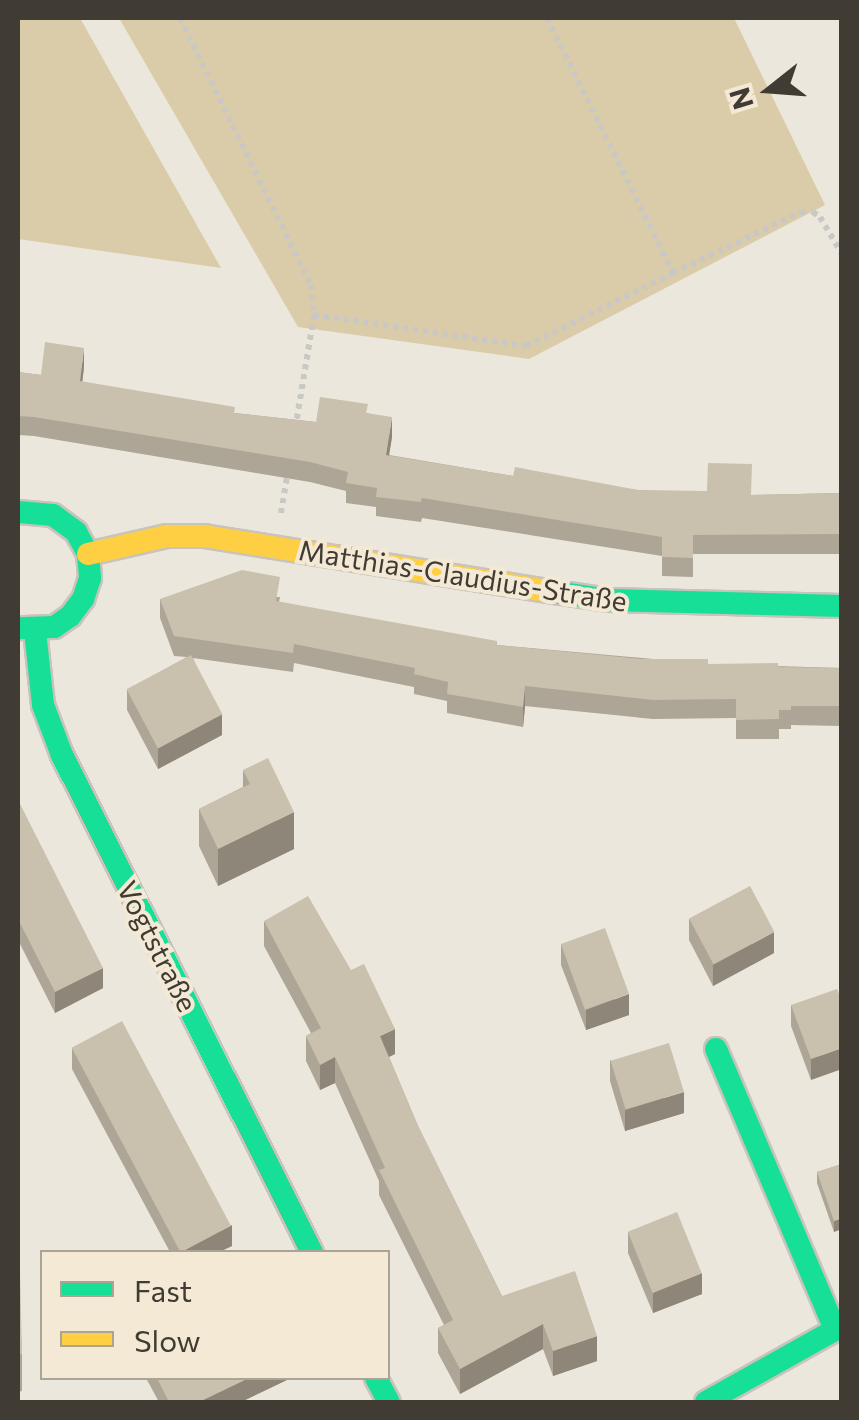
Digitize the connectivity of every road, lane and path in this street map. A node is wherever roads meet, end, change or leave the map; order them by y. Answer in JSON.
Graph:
{"nodes":[{"id":1,"x":180,"y":18,"type":"edge"},
{"id":2,"x":548,"y":18,"type":"edge"},
{"id":3,"x":842,"y":254,"type":"edge"},
{"id":4,"x":673,"y":273,"type":"junction"},
{"id":5,"x":314,"y":316,"type":"junction"},
{"id":6,"x":295,"y":431,"type":"edge"},
{"id":7,"x":288,"y":470,"type":"edge"},
{"id":8,"x":18,"y":512,"type":"edge"},
{"id":9,"x":276,"y":547,"type":"junction"},
{"id":10,"x":88,"y":554,"type":"junction"},
{"id":11,"x":842,"y":606,"type":"edge"},
{"id":12,"x":26,"y":630,"type":"edge"},
{"id":13,"x":716,"y":1049,"type":"dead end"},
{"id":14,"x":311,"y":1250,"type":"edge"},
{"id":15,"x":838,"y":1328,"type":"edge"},
{"id":16,"x":377,"y":1380,"type":"edge"},
{"id":17,"x":389,"y":1402,"type":"edge"},
{"id":18,"x":706,"y":1402,"type":"edge"}],
"edges":[{"from":1,"to":5,"type":"path"},
{"from":2,"to":4,"type":"path"},
{"from":3,"to":4,"type":"path"},
{"from":4,"to":5,"type":"path"},
{"from":5,"to":6,"type":"path"},
{"from":7,"to":9,"type":"path"},
{"from":8,"to":10,"type":"street"},
{"from":9,"to":10,"type":"street","name":"Matthias-Claudius-Straße"},
{"from":9,"to":11,"type":"street","name":"Matthias-Claudius-Straße"},
{"from":10,"to":12,"type":"street"},
{"from":12,"to":14,"type":"street","name":"Vogtstraße"},
{"from":13,"to":15,"type":"street"},
{"from":15,"to":18,"type":"street"},
{"from":16,"to":17,"type":"street"}]}
